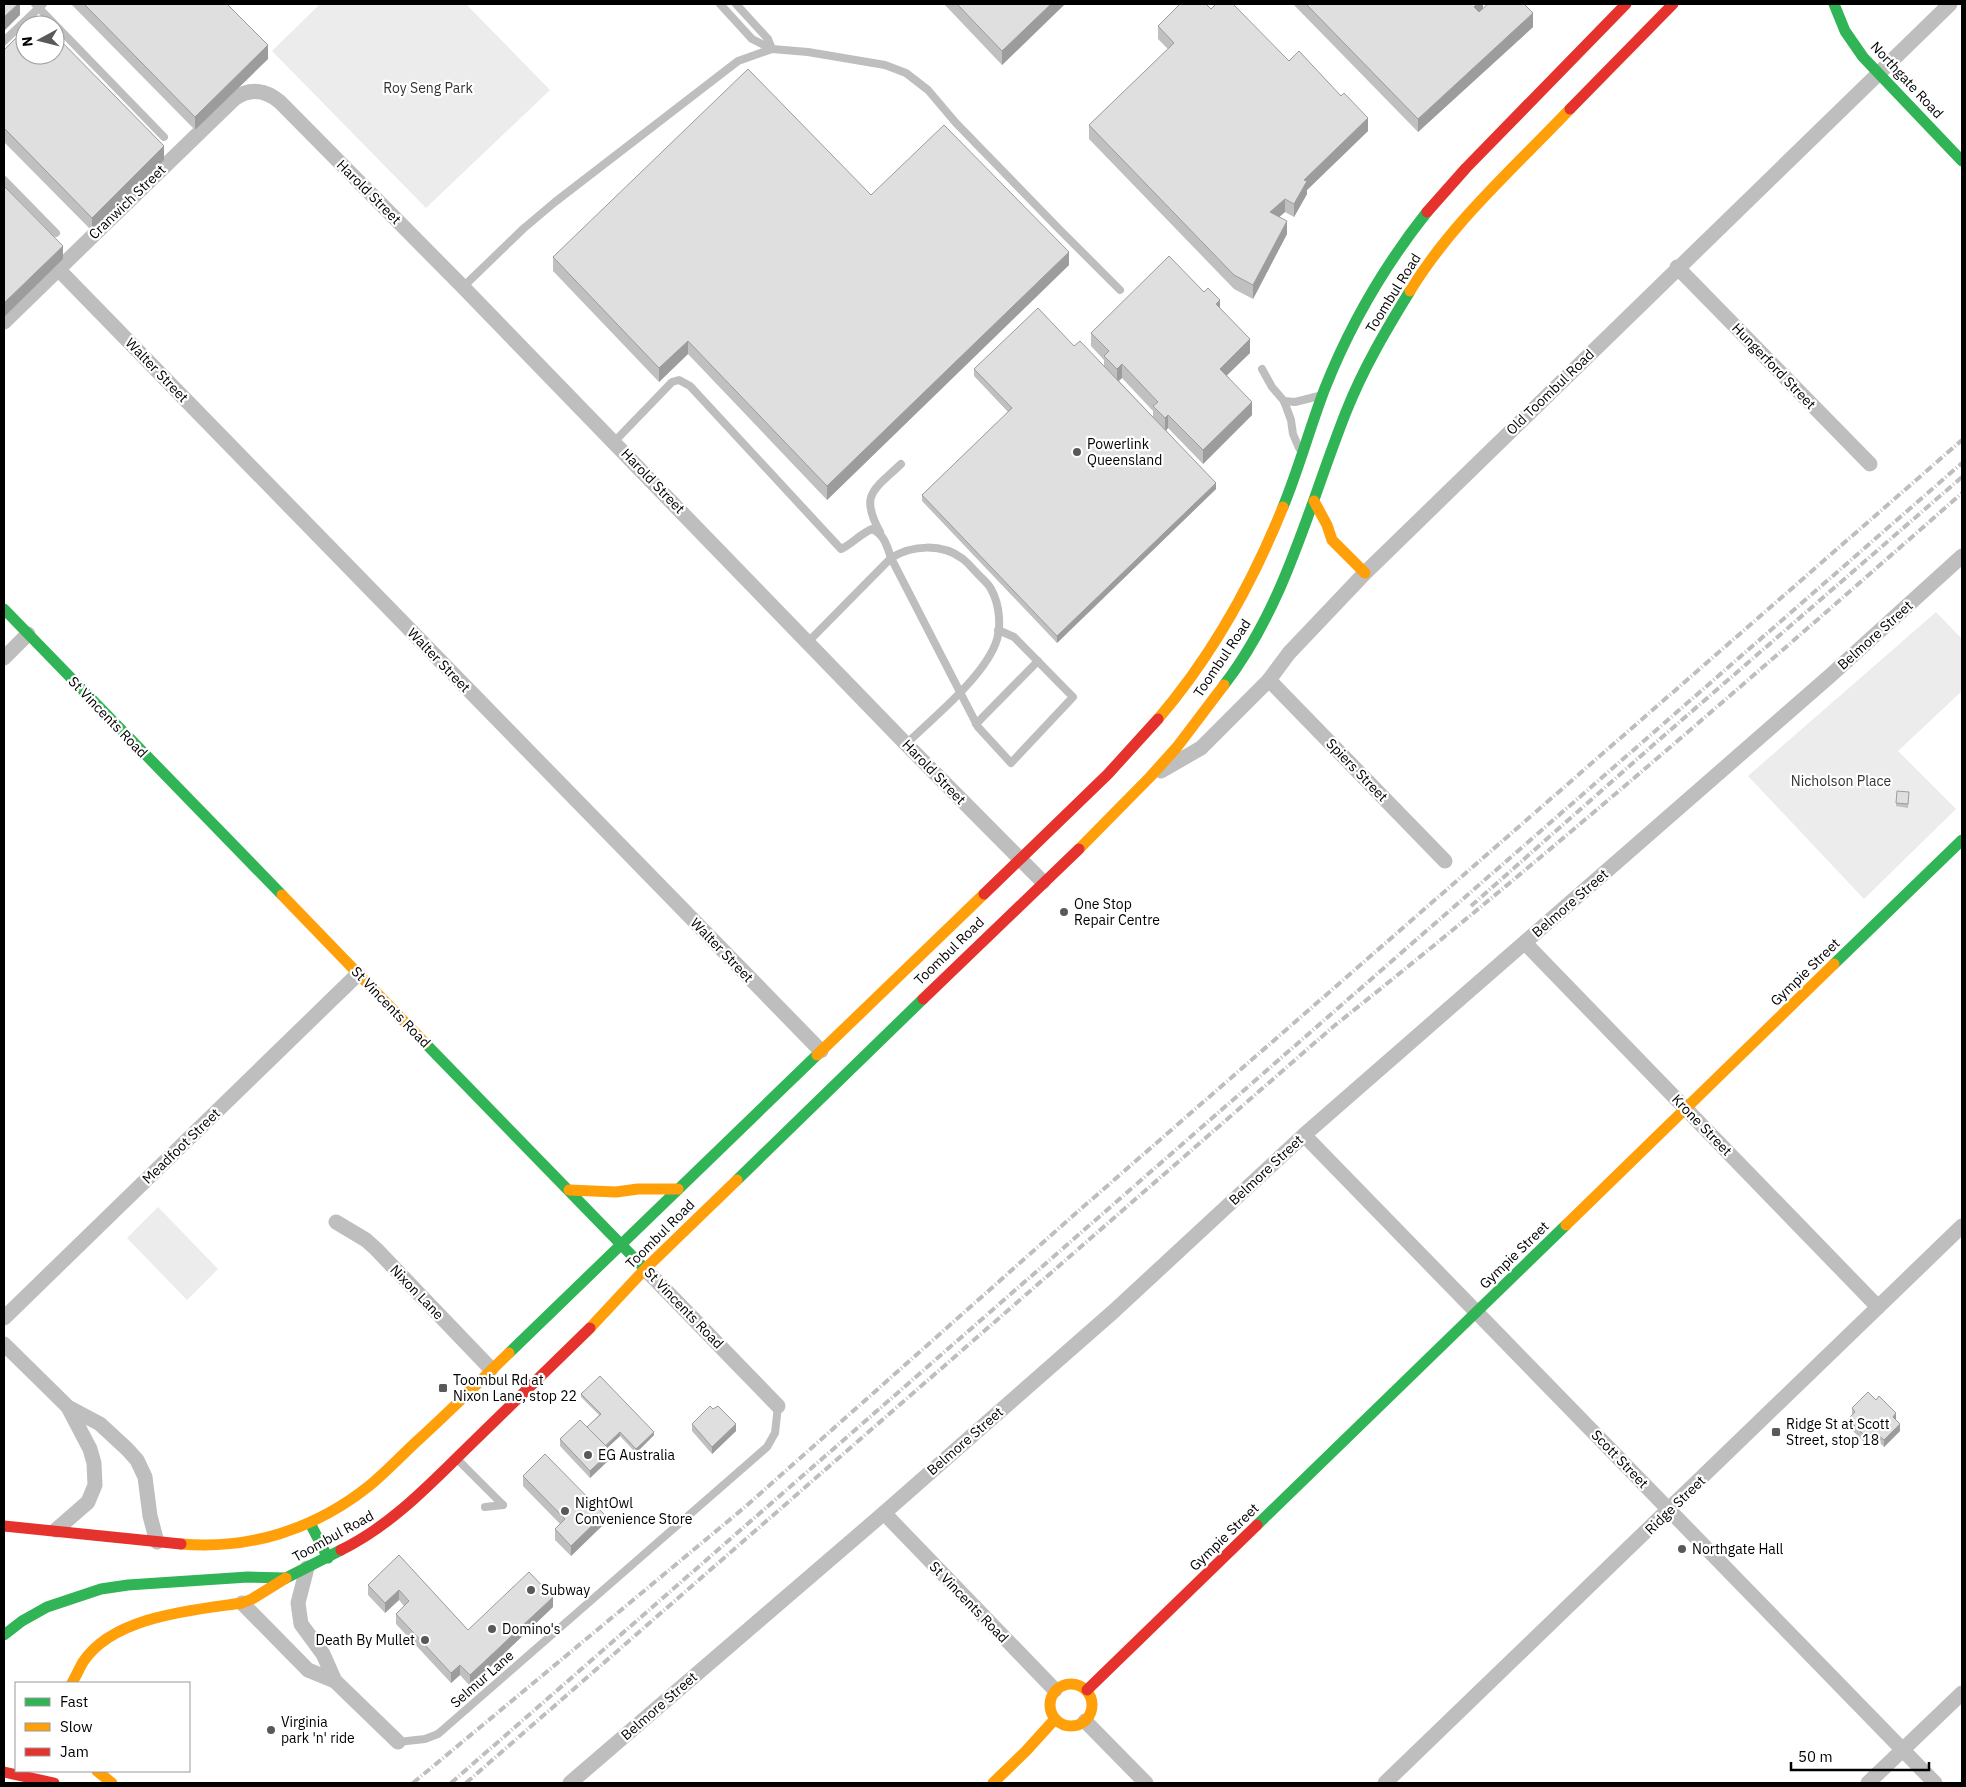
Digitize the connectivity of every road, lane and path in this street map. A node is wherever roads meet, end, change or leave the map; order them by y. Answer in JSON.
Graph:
{"nodes":[{"id":1,"x":720,"y":4,"type":"edge"},
{"id":2,"x":736,"y":4,"type":"edge"},
{"id":3,"x":1626,"y":4,"type":"edge"},
{"id":4,"x":1673,"y":4,"type":"edge"},
{"id":5,"x":1826,"y":4,"type":"edge"},
{"id":6,"x":1950,"y":4,"type":"edge"},
{"id":7,"x":39,"y":5,"type":"edge"},
{"id":8,"x":1835,"y":9,"type":"edge"},
{"id":9,"x":4,"y":41,"type":"edge"},
{"id":10,"x":772,"y":49,"type":"junction"},
{"id":11,"x":1878,"y":74,"type":"junction"},
{"id":12,"x":256,"y":90,"type":"joint"},
{"id":13,"x":164,"y":137,"type":"dead end"},
{"id":14,"x":1962,"y":161,"type":"edge"},
{"id":15,"x":4,"y":180,"type":"edge"},
{"id":16,"x":56,"y":234,"type":"dead end"},
{"id":17,"x":1677,"y":268,"type":"junction"},
{"id":18,"x":58,"y":269,"type":"junction"},
{"id":19,"x":463,"y":287,"type":"junction"},
{"id":20,"x":1120,"y":290,"type":"dead end"},
{"id":21,"x":4,"y":322,"type":"edge"},
{"id":22,"x":1262,"y":370,"type":"dead end"},
{"id":23,"x":1322,"y":395,"type":"junction"},
{"id":24,"x":1284,"y":401,"type":"junction"},
{"id":25,"x":614,"y":442,"type":"junction"},
{"id":26,"x":1302,"y":453,"type":"junction"},
{"id":27,"x":901,"y":464,"type":"dead end"},
{"id":28,"x":1870,"y":464,"type":"dead end"},
{"id":29,"x":1314,"y":501,"type":"junction"},
{"id":30,"x":883,"y":537,"type":"junction"},
{"id":31,"x":1962,"y":556,"type":"edge"},
{"id":32,"x":891,"y":558,"type":"junction"},
{"id":33,"x":1365,"y":573,"type":"junction"},
{"id":34,"x":4,"y":609,"type":"edge"},
{"id":35,"x":998,"y":630,"type":"junction"},
{"id":36,"x":28,"y":634,"type":"junction"},
{"id":37,"x":808,"y":642,"type":"junction"},
{"id":38,"x":4,"y":658,"type":"edge"},
{"id":39,"x":1038,"y":661,"type":"junction"},
{"id":40,"x":1270,"y":680,"type":"junction"},
{"id":41,"x":960,"y":692,"type":"junction"},
{"id":42,"x":976,"y":724,"type":"junction"},
{"id":43,"x":906,"y":744,"type":"junction"},
{"id":44,"x":1150,"y":777,"type":"junction"},
{"id":45,"x":1962,"y":840,"type":"edge"},
{"id":46,"x":1019,"y":858,"type":"junction"},
{"id":47,"x":1445,"y":861,"type":"dead end"},
{"id":48,"x":1043,"y":882,"type":"junction"},
{"id":49,"x":1524,"y":943,"type":"junction"},
{"id":50,"x":358,"y":974,"type":"junction"},
{"id":51,"x":821,"y":1051,"type":"junction"},
{"id":52,"x":1686,"y":1108,"type":"junction"},
{"id":53,"x":1304,"y":1135,"type":"junction"},
{"id":54,"x":678,"y":1189,"type":"junction"},
{"id":55,"x":569,"y":1190,"type":"junction"},
{"id":56,"x":336,"y":1222,"type":"dead end"},
{"id":57,"x":1962,"y":1226,"type":"edge"},
{"id":58,"x":622,"y":1244,"type":"junction"},
{"id":59,"x":645,"y":1269,"type":"junction"},
{"id":60,"x":1878,"y":1308,"type":"junction"},
{"id":61,"x":1477,"y":1312,"type":"junction"},
{"id":62,"x":4,"y":1318,"type":"edge"},
{"id":63,"x":4,"y":1344,"type":"edge"},
{"id":64,"x":491,"y":1369,"type":"junction"},
{"id":65,"x":778,"y":1406,"type":"joint"},
{"id":66,"x":68,"y":1407,"type":"junction"},
{"id":67,"x":456,"y":1458,"type":"junction"},
{"id":68,"x":485,"y":1507,"type":"dead end"},
{"id":69,"x":1670,"y":1510,"type":"junction"},
{"id":70,"x":884,"y":1513,"type":"junction"},
{"id":71,"x":310,"y":1523,"type":"junction"},
{"id":72,"x":4,"y":1526,"type":"edge"},
{"id":73,"x":56,"y":1530,"type":"junction"},
{"id":74,"x":157,"y":1542,"type":"junction"},
{"id":75,"x":328,"y":1558,"type":"junction"},
{"id":76,"x":307,"y":1568,"type":"junction"},
{"id":77,"x":286,"y":1578,"type":"junction"},
{"id":78,"x":242,"y":1603,"type":"junction"},
{"id":79,"x":4,"y":1635,"type":"edge"},
{"id":80,"x":335,"y":1681,"type":"junction"},
{"id":81,"x":72,"y":1682,"type":"edge"},
{"id":82,"x":1055,"y":1690,"type":"junction"},
{"id":83,"x":1086,"y":1690,"type":"junction"},
{"id":84,"x":1962,"y":1693,"type":"edge"},
{"id":85,"x":1055,"y":1720,"type":"junction"},
{"id":86,"x":1085,"y":1721,"type":"junction"},
{"id":87,"x":398,"y":1742,"type":"joint"},
{"id":88,"x":1903,"y":1750,"type":"junction"},
{"id":89,"x":6,"y":1772,"type":"edge"},
{"id":90,"x":99,"y":1772,"type":"edge"},
{"id":91,"x":54,"y":1783,"type":"edge"},
{"id":92,"x":112,"y":1783,"type":"edge"},
{"id":93,"x":570,"y":1783,"type":"edge"},
{"id":94,"x":993,"y":1783,"type":"edge"},
{"id":95,"x":1146,"y":1783,"type":"edge"},
{"id":96,"x":1385,"y":1783,"type":"edge"},
{"id":97,"x":1868,"y":1783,"type":"edge"},
{"id":98,"x":1936,"y":1783,"type":"edge"}],
"edges":[{"from":1,"to":10,"type":"lane"},
{"from":2,"to":10,"type":"lane"},
{"from":3,"to":23,"type":"main road","name":"Toombul Road"},
{"from":4,"to":29,"type":"main road","name":"Toombul Road"},
{"from":5,"to":8,"type":"main road","name":"Northgate Road"},
{"from":6,"to":11,"type":"street","name":"Old Toombul Road"},
{"from":7,"to":9,"type":"lane"},
{"from":7,"to":13,"type":"lane"},
{"from":8,"to":11,"type":"main road","name":"Northgate Road"},
{"from":10,"to":19,"type":"lane"},
{"from":10,"to":20,"type":"lane"},
{"from":11,"to":14,"type":"main road","name":"Northgate Road"},
{"from":11,"to":17,"type":"street","name":"Old Toombul Road"},
{"from":12,"to":18,"type":"street","name":"Cranwich Street"},
{"from":12,"to":19,"type":"street","name":"Harold Street"},
{"from":15,"to":16,"type":"lane"},
{"from":17,"to":28,"type":"street","name":"Hungerford Street"},
{"from":17,"to":33,"type":"street","name":"Old Toombul Road"},
{"from":18,"to":21,"type":"street","name":"Cranwich Street"},
{"from":18,"to":51,"type":"street","name":"Walter Street"},
{"from":19,"to":25,"type":"street","name":"Harold Street"},
{"from":22,"to":24,"type":"lane"},
{"from":23,"to":24,"type":"lane"},
{"from":23,"to":26,"type":"main road","name":"Toombul Road"},
{"from":24,"to":26,"type":"lane"},
{"from":25,"to":30,"type":"lane"},
{"from":25,"to":37,"type":"street","name":"Harold Street"},
{"from":26,"to":46,"type":"main road","name":"Toombul Road"},
{"from":27,"to":30,"type":"lane"},
{"from":29,"to":33,"type":"main road"},
{"from":29,"to":44,"type":"main road","name":"Toombul Road"},
{"from":30,"to":32,"type":"lane"},
{"from":31,"to":49,"type":"street","name":"Belmore Street"},
{"from":32,"to":35,"type":"lane"},
{"from":32,"to":37,"type":"lane"},
{"from":32,"to":41,"type":"lane"},
{"from":33,"to":40,"type":"street","name":"Old Toombul Road"},
{"from":34,"to":36,"type":"main road","name":"St Vincents Road"},
{"from":35,"to":39,"type":"lane"},
{"from":35,"to":41,"type":"lane"},
{"from":36,"to":38,"type":"street"},
{"from":36,"to":50,"type":"main road","name":"St Vincents Road"},
{"from":37,"to":43,"type":"street","name":"Harold Street"},
{"from":39,"to":42,"type":"lane"},
{"from":39,"to":42,"type":"lane"},
{"from":40,"to":44,"type":"street","name":"Old Toombul Road"},
{"from":40,"to":47,"type":"street","name":"Spiers Street"},
{"from":41,"to":42,"type":"lane"},
{"from":41,"to":43,"type":"lane"},
{"from":43,"to":46,"type":"street","name":"Harold Street"},
{"from":44,"to":48,"type":"main road","name":"Toombul Road"},
{"from":45,"to":52,"type":"main road","name":"Gympie Street"},
{"from":46,"to":48,"type":"street","name":"Harold Street"},
{"from":46,"to":51,"type":"main road","name":"Toombul Road"},
{"from":48,"to":59,"type":"main road","name":"Toombul Road"},
{"from":49,"to":52,"type":"street","name":"Krone Street"},
{"from":49,"to":53,"type":"street","name":"Belmore Street"},
{"from":50,"to":55,"type":"main road","name":"St Vincents Road"},
{"from":50,"to":62,"type":"street","name":"Meadfoot Street"},
{"from":51,"to":54,"type":"main road","name":"Toombul Road"},
{"from":52,"to":60,"type":"street","name":"Krone Street"},
{"from":52,"to":61,"type":"main road","name":"Gympie Street"},
{"from":53,"to":61,"type":"street","name":"Scott Street"},
{"from":53,"to":70,"type":"street","name":"Belmore Street"},
{"from":54,"to":55,"type":"main road"},
{"from":54,"to":58,"type":"main road","name":"Toombul Road"},
{"from":55,"to":58,"type":"main road","name":"St Vincents Road"},
{"from":56,"to":64,"type":"street","name":"Nixon Lane"},
{"from":57,"to":60,"type":"street","name":"Ridge Street"},
{"from":58,"to":59,"type":"main road","name":"St Vincents Road"},
{"from":58,"to":64,"type":"main road","name":"Toombul Road"},
{"from":59,"to":65,"type":"street","name":"St Vincents Road"},
{"from":59,"to":67,"type":"main road","name":"Toombul Road"},
{"from":60,"to":69,"type":"street","name":"Ridge Street"},
{"from":61,"to":69,"type":"street","name":"Scott Street"},
{"from":61,"to":83,"type":"main road","name":"Gympie Street"},
{"from":63,"to":66,"type":"street"},
{"from":64,"to":71,"type":"main road","name":"Toombul Road"},
{"from":65,"to":87,"type":"lane","name":"Selmur Lane"},
{"from":66,"to":73,"type":"street"},
{"from":66,"to":74,"type":"street"},
{"from":67,"to":68,"type":"lane"},
{"from":67,"to":75,"type":"main road","name":"Toombul Road"},
{"from":69,"to":88,"type":"street","name":"Scott Street"},
{"from":69,"to":96,"type":"street","name":"Ridge Street"},
{"from":70,"to":82,"type":"street","name":"St Vincents Road"},
{"from":70,"to":93,"type":"street","name":"Belmore Street"},
{"from":71,"to":74,"type":"main road","name":"Toombul Road"},
{"from":71,"to":75,"type":"main road"},
{"from":72,"to":73,"type":"main road","name":"Toombul Road"},
{"from":73,"to":74,"type":"main road","name":"Toombul Road"},
{"from":75,"to":76,"type":"main road","name":"Toombul Road"},
{"from":76,"to":77,"type":"main road","name":"Toombul Road"},
{"from":76,"to":80,"type":"street"},
{"from":77,"to":78,"type":"main road"},
{"from":77,"to":79,"type":"main road","name":"Toombul Road"},
{"from":78,"to":80,"type":"street"},
{"from":78,"to":81,"type":"main road"},
{"from":80,"to":87,"type":"street"},
{"from":82,"to":83,"type":"main road"},
{"from":82,"to":85,"type":"main road"},
{"from":83,"to":86,"type":"main road"},
{"from":84,"to":88,"type":"street"},
{"from":85,"to":86,"type":"main road"},
{"from":85,"to":94,"type":"main road"},
{"from":86,"to":95,"type":"street"},
{"from":88,"to":97,"type":"street"},
{"from":88,"to":98,"type":"street","name":"Scott Street"},
{"from":89,"to":91,"type":"main road"},
{"from":90,"to":92,"type":"main road"}]}
